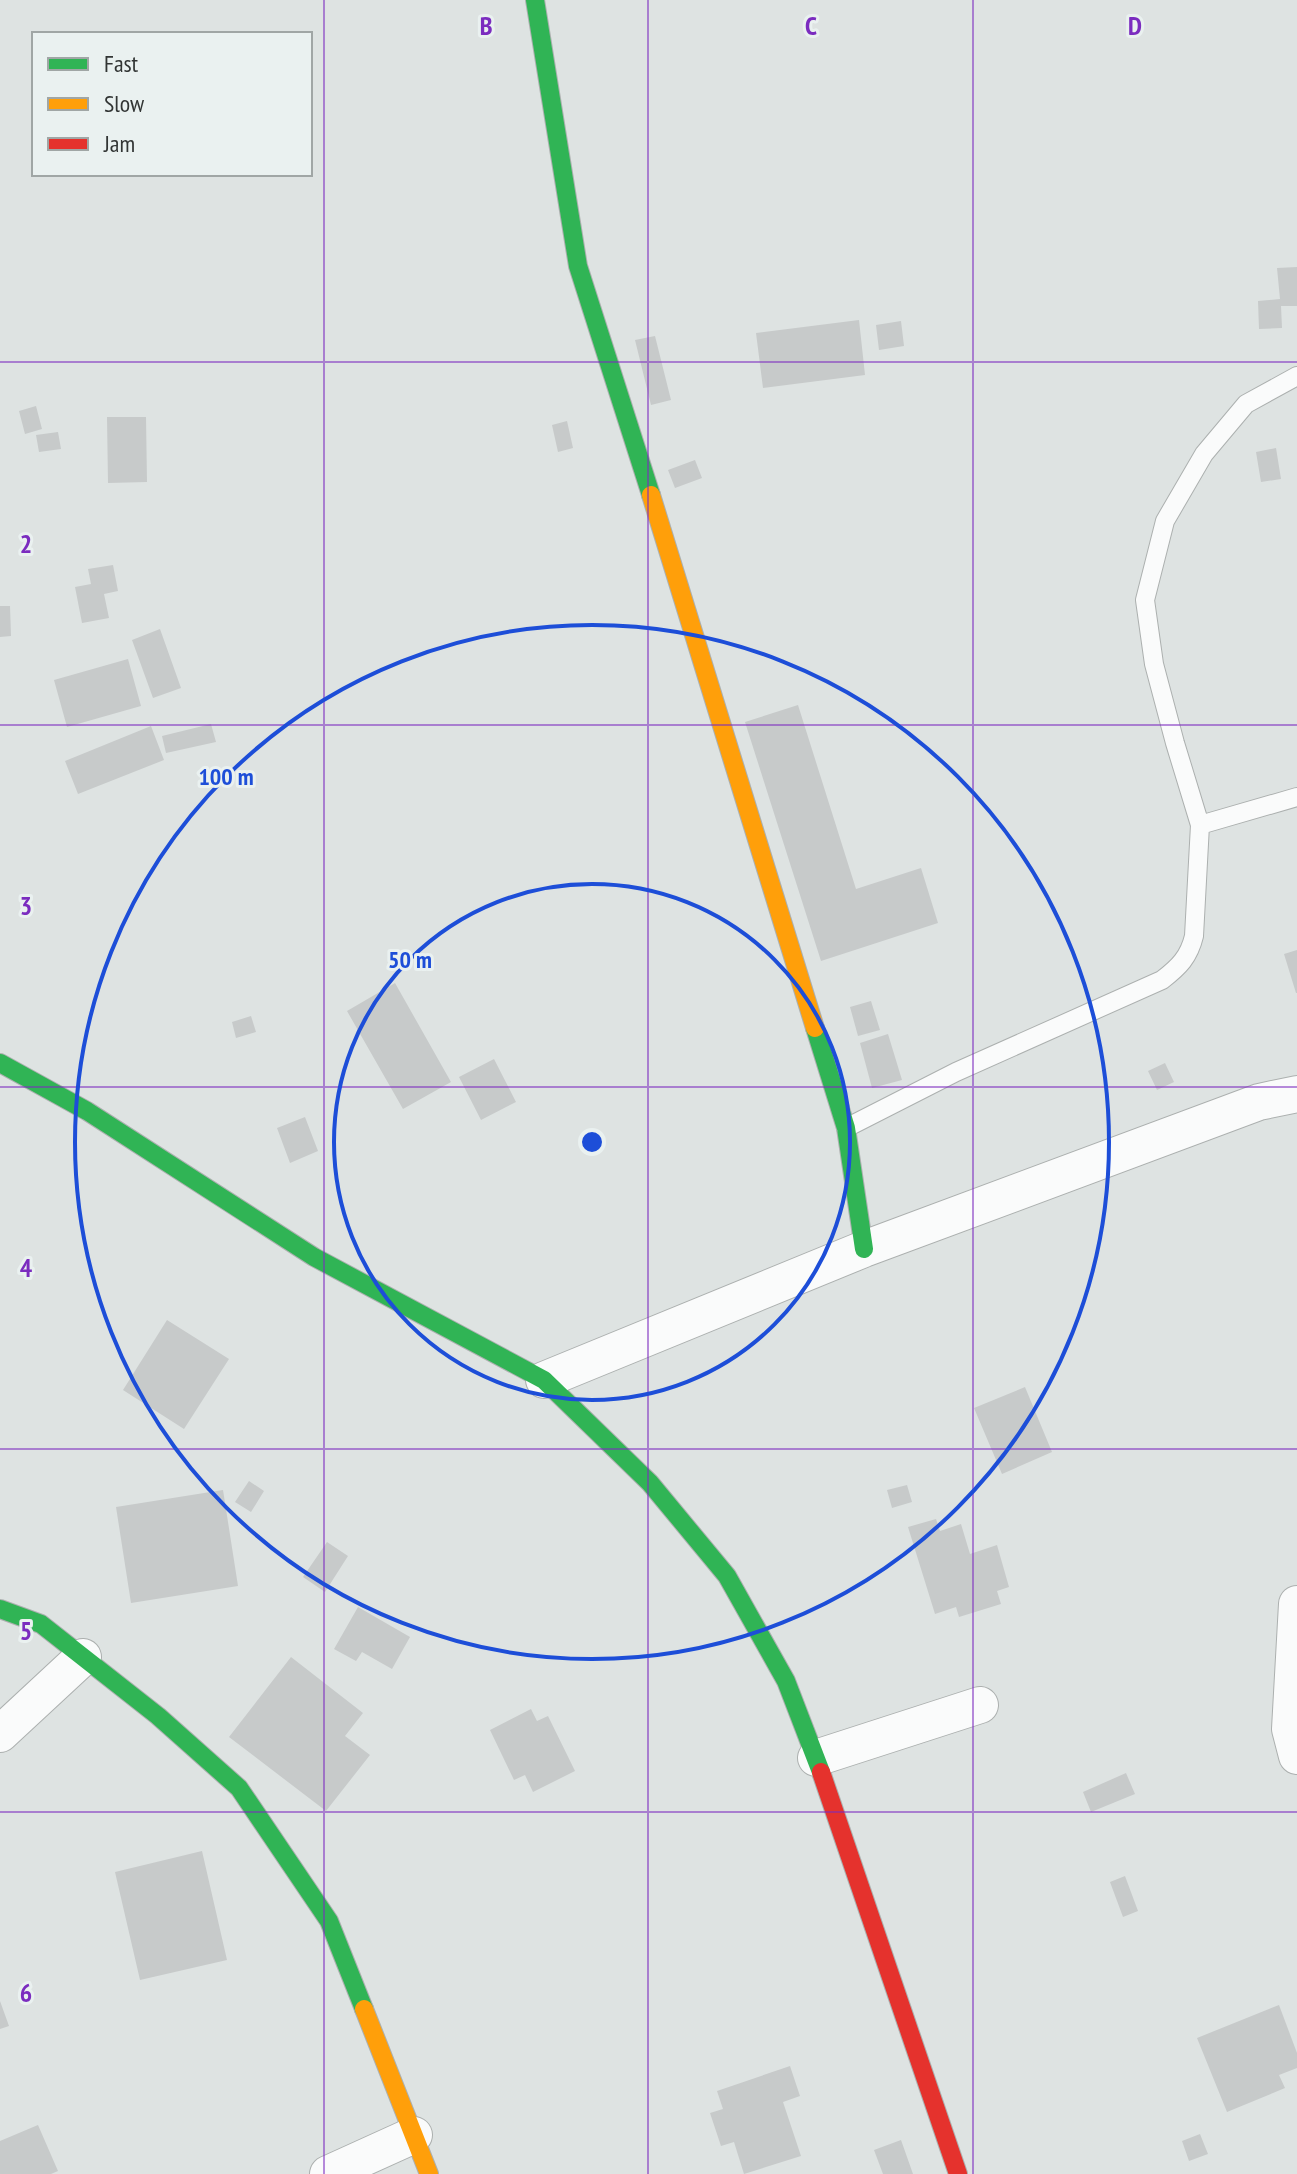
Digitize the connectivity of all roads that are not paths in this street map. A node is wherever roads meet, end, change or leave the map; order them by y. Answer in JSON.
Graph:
{"nodes":[{"id":1,"x":535,"y":0,"type":"edge"},
{"id":2,"x":1297,"y":376,"type":"edge"},
{"id":3,"x":1297,"y":797,"type":"edge"},
{"id":4,"x":1200,"y":825,"type":"junction"},
{"id":5,"x":0,"y":1063,"type":"edge"},
{"id":6,"x":1297,"y":1094,"type":"edge"},
{"id":7,"x":846,"y":1128,"type":"junction"},
{"id":8,"x":864,"y":1249,"type":"junction"},
{"id":9,"x":544,"y":1380,"type":"junction"},
{"id":10,"x":1297,"y":1604,"type":"edge"},
{"id":11,"x":0,"y":1609,"type":"edge"},
{"id":12,"x":83,"y":1657,"type":"junction"},
{"id":13,"x":980,"y":1705,"type":"dead end"},
{"id":14,"x":0,"y":1734,"type":"edge"},
{"id":15,"x":1297,"y":1756,"type":"edge"},
{"id":16,"x":816,"y":1758,"type":"junction"},
{"id":17,"x":414,"y":2135,"type":"junction"},
{"id":18,"x":328,"y":2174,"type":"edge"},
{"id":19,"x":429,"y":2174,"type":"edge"},
{"id":20,"x":958,"y":2174,"type":"edge"}],
"edges":[{"from":1,"to":7,"type":"street"},
{"from":2,"to":4,"type":"lane"},
{"from":3,"to":4,"type":"lane"},
{"from":4,"to":7,"type":"lane"},
{"from":5,"to":9,"type":"street"},
{"from":6,"to":8,"type":"street"},
{"from":7,"to":8,"type":"street"},
{"from":8,"to":9,"type":"street"},
{"from":9,"to":16,"type":"street"},
{"from":10,"to":15,"type":"street"},
{"from":11,"to":12,"type":"street"},
{"from":12,"to":14,"type":"street"},
{"from":12,"to":17,"type":"street"},
{"from":13,"to":16,"type":"street"},
{"from":16,"to":20,"type":"street"},
{"from":17,"to":18,"type":"street"},
{"from":17,"to":19,"type":"street"}]}
